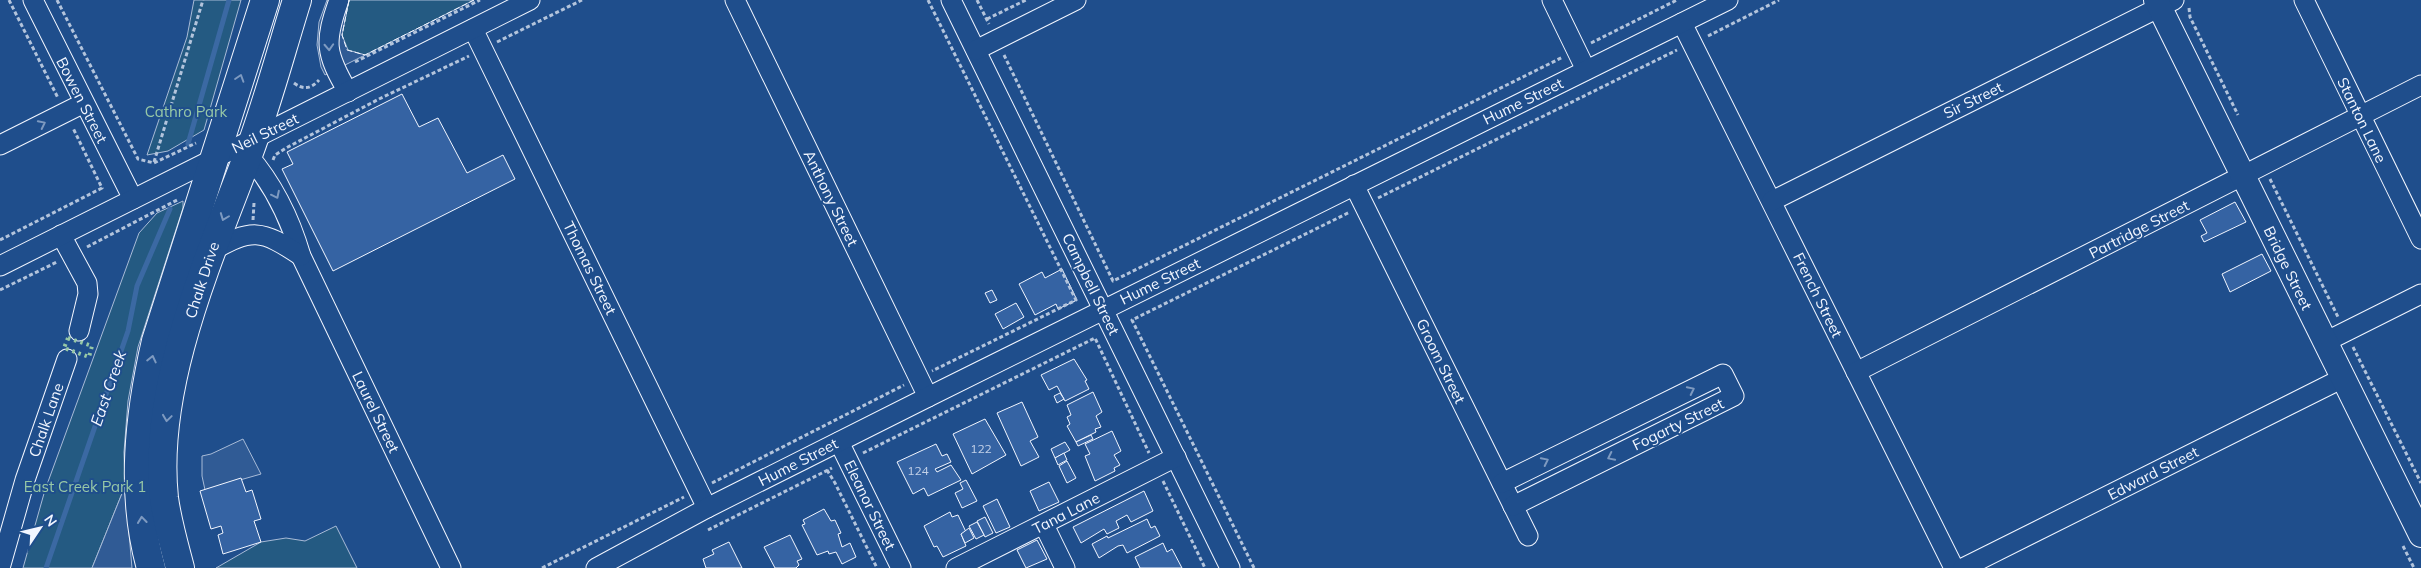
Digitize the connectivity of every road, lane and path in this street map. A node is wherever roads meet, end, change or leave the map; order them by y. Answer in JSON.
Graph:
{"nodes":[{"id":1,"x":9,"y":0,"type":"edge"},
{"id":2,"x":33,"y":0,"type":"edge"},
{"id":3,"x":57,"y":0,"type":"edge"},
{"id":4,"x":203,"y":0,"type":"edge"},
{"id":5,"x":265,"y":0,"type":"edge"},
{"id":6,"x":297,"y":0,"type":"edge"},
{"id":7,"x":339,"y":0,"type":"edge"},
{"id":8,"x":480,"y":0,"type":"edge"},
{"id":9,"x":530,"y":0,"type":"edge"},
{"id":10,"x":735,"y":0,"type":"edge"},
{"id":11,"x":928,"y":0,"type":"edge"},
{"id":12,"x":951,"y":0,"type":"edge"},
{"id":13,"x":978,"y":0,"type":"edge"},
{"id":14,"x":1026,"y":0,"type":"edge"},
{"id":15,"x":1076,"y":0,"type":"edge"},
{"id":16,"x":1552,"y":0,"type":"edge"},
{"id":17,"x":1677,"y":0,"type":"edge"},
{"id":18,"x":1728,"y":0,"type":"edge"},
{"id":19,"x":1779,"y":0,"type":"edge"},
{"id":20,"x":2304,"y":0,"type":"edge"},
{"id":21,"x":2170,"y":3,"type":"edge"},
{"id":22,"x":987,"y":19,"type":"junction"},
{"id":23,"x":1682,"y":22,"type":"junction"},
{"id":24,"x":473,"y":29,"type":"junction"},
{"id":25,"x":996,"y":39,"type":"junction"},
{"id":26,"x":1693,"y":43,"type":"junction"},
{"id":27,"x":976,"y":50,"type":"junction"},
{"id":28,"x":1577,"y":50,"type":"junction"},
{"id":29,"x":355,"y":62,"type":"dead end"},
{"id":30,"x":1586,"y":70,"type":"junction"},
{"id":31,"x":2421,"y":86,"type":"edge"},
{"id":32,"x":348,"y":92,"type":"junction"},
{"id":33,"x":379,"y":99,"type":"dead end"},
{"id":34,"x":84,"y":103,"type":"junction"},
{"id":35,"x":65,"y":113,"type":"junction"},
{"id":36,"x":2360,"y":117,"type":"junction"},
{"id":37,"x":2241,"y":121,"type":"dead end"},
{"id":38,"x":0,"y":145,"type":"edge"},
{"id":39,"x":251,"y":147,"type":"junction"},
{"id":40,"x":209,"y":149,"type":"junction"},
{"id":41,"x":154,"y":163,"type":"junction"},
{"id":42,"x":275,"y":167,"type":"dead end"},
{"id":43,"x":2253,"y":172,"type":"junction"},
{"id":44,"x":1354,"y":185,"type":"junction"},
{"id":45,"x":180,"y":198,"type":"dead end"},
{"id":46,"x":133,"y":199,"type":"junction"},
{"id":47,"x":254,"y":199,"type":"dead end"},
{"id":48,"x":1772,"y":200,"type":"junction"},
{"id":49,"x":1364,"y":206,"type":"junction"},
{"id":50,"x":253,"y":234,"type":"junction"},
{"id":51,"x":61,"y":235,"type":"junction"},
{"id":52,"x":2421,"y":239,"type":"edge"},
{"id":53,"x":0,"y":240,"type":"edge"},
{"id":54,"x":210,"y":252,"type":"junction"},
{"id":55,"x":72,"y":255,"type":"junction"},
{"id":56,"x":301,"y":256,"type":"junction"},
{"id":57,"x":0,"y":266,"type":"edge"},
{"id":58,"x":0,"y":290,"type":"edge"},
{"id":59,"x":2421,"y":294,"type":"edge"},
{"id":60,"x":1104,"y":309,"type":"junction"},
{"id":61,"x":79,"y":331,"type":"dead end"},
{"id":62,"x":2346,"y":332,"type":"junction"},
{"id":63,"x":1095,"y":338,"type":"dead end"},
{"id":64,"x":2325,"y":342,"type":"junction"},
{"id":65,"x":67,"y":359,"type":"dead end"},
{"id":66,"x":1856,"y":372,"type":"junction"},
{"id":67,"x":919,"y":377,"type":"junction"},
{"id":68,"x":2343,"y":378,"type":"junction"},
{"id":69,"x":928,"y":397,"type":"junction"},
{"id":70,"x":838,"y":442,"type":"junction"},
{"id":71,"x":1176,"y":457,"type":"junction"},
{"id":72,"x":848,"y":460,"type":"junction"},
{"id":73,"x":827,"y":470,"type":"junction"},
{"id":74,"x":1502,"y":483,"type":"junction"},
{"id":75,"x":2421,"y":483,"type":"edge"},
{"id":76,"x":698,"y":490,"type":"junction"},
{"id":77,"x":1513,"y":506,"type":"junction"},
{"id":78,"x":707,"y":508,"type":"junction"},
{"id":79,"x":2415,"y":510,"type":"edge"},
{"id":80,"x":1044,"y":525,"type":"junction"},
{"id":81,"x":702,"y":532,"type":"dead end"},
{"id":82,"x":2421,"y":535,"type":"edge"},
{"id":83,"x":1528,"y":536,"type":"dead end"},
{"id":84,"x":0,"y":568,"type":"edge"},
{"id":85,"x":151,"y":568,"type":"edge"},
{"id":86,"x":180,"y":568,"type":"edge"},
{"id":87,"x":451,"y":568,"type":"edge"},
{"id":88,"x":542,"y":568,"type":"edge"},
{"id":89,"x":596,"y":568,"type":"edge"},
{"id":90,"x":878,"y":568,"type":"edge"},
{"id":91,"x":901,"y":568,"type":"edge"},
{"id":92,"x":956,"y":568,"type":"edge"},
{"id":93,"x":1065,"y":568,"type":"edge"},
{"id":94,"x":1230,"y":568,"type":"edge"},
{"id":95,"x":1254,"y":568,"type":"edge"},
{"id":96,"x":1954,"y":568,"type":"edge"},
{"id":97,"x":1963,"y":568,"type":"edge"}],
"edges":[{"from":1,"to":35,"type":"path"},
{"from":2,"to":34,"type":"street","name":"Bowen Street"},
{"from":3,"to":41,"type":"path"},
{"from":4,"to":41,"type":"path"},
{"from":40,"to":5,"type":"highway","name":"Chalk Drive","one_way":true},
{"from":6,"to":39,"type":"highway","name":"Chalk Drive"},
{"from":7,"to":32,"type":"street","one_way":true},
{"from":8,"to":29,"type":"path"},
{"from":9,"to":24,"type":"street","name":"Neil Street"},
{"from":10,"to":67,"type":"street","name":"Anthony Street"},
{"from":11,"to":67,"type":"path"},
{"from":12,"to":27,"type":"street","name":"Campbell Street"},
{"from":13,"to":22,"type":"path"},
{"from":14,"to":22,"type":"path"},
{"from":15,"to":25,"type":"street"},
{"from":16,"to":28,"type":"street"},
{"from":17,"to":28,"type":"path"},
{"from":18,"to":23,"type":"street","name":"Hume Street"},
{"from":19,"to":26,"type":"path"},
{"from":20,"to":36,"type":"street","name":"Stanton Lane"},
{"from":21,"to":37,"type":"path"},
{"from":21,"to":43,"type":"main road","name":"Bridge Street"},
{"from":21,"to":48,"type":"street","name":"Sir Street"},
{"from":22,"to":25,"type":"path"},
{"from":23,"to":26,"type":"street","name":"French Street"},
{"from":23,"to":30,"type":"street","name":"Hume Street"},
{"from":24,"to":32,"type":"street","name":"Neil Street"},
{"from":24,"to":76,"type":"street","name":"Thomas Street"},
{"from":25,"to":27,"type":"street"},
{"from":25,"to":28,"type":"path"},
{"from":26,"to":48,"type":"street","name":"French Street"},
{"from":26,"to":49,"type":"path"},
{"from":27,"to":60,"type":"street","name":"Campbell Street"},
{"from":28,"to":30,"type":"street"},
{"from":30,"to":44,"type":"street","name":"Hume Street"},
{"from":31,"to":36,"type":"street","name":"Partridge Street"},
{"from":32,"to":39,"type":"street","name":"Neil Street"},
{"from":33,"to":42,"type":"path"},
{"from":34,"to":35,"type":"street"},
{"from":34,"to":46,"type":"street","name":"Bowen Street"},
{"from":38,"to":35,"type":"street","one_way":true},
{"from":35,"to":53,"type":"path"},
{"from":36,"to":43,"type":"street","name":"Partridge Street"},
{"from":36,"to":52,"type":"street","name":"Stanton Lane"},
{"from":39,"to":40,"type":"street","name":"Neil Street"},
{"from":39,"to":54,"type":"highway","name":"Chalk Drive","one_way":true},
{"from":39,"to":56,"type":"street","name":"Laurel Street","one_way":true},
{"from":40,"to":41,"type":"path"},
{"from":40,"to":46,"type":"street","name":"Neil Street"},
{"from":85,"to":40,"type":"highway","name":"Chalk Drive","one_way":true},
{"from":43,"to":62,"type":"path"},
{"from":43,"to":64,"type":"main road","name":"Bridge Street"},
{"from":43,"to":66,"type":"street","name":"Partridge Street"},
{"from":44,"to":49,"type":"street","name":"Groom Street"},
{"from":44,"to":60,"type":"street","name":"Hume Street"},
{"from":45,"to":55,"type":"path"},
{"from":46,"to":51,"type":"street","name":"Neil Street"},
{"from":47,"to":50,"type":"path"},
{"from":48,"to":66,"type":"street","name":"French Street"},
{"from":49,"to":74,"type":"street","name":"Groom Street"},
{"from":49,"to":95,"type":"path"},
{"from":50,"to":54,"type":"street"},
{"from":50,"to":56,"type":"street"},
{"from":51,"to":55,"type":"street"},
{"from":51,"to":57,"type":"street","name":"Neil Street"},
{"from":54,"to":86,"type":"highway","name":"Chalk Drive","one_way":true},
{"from":55,"to":58,"type":"path"},
{"from":55,"to":61,"type":"street"},
{"from":56,"to":87,"type":"street","name":"Laurel Street"},
{"from":59,"to":62,"type":"street"},
{"from":60,"to":69,"type":"street","name":"Hume Street"},
{"from":60,"to":71,"type":"street","name":"Campbell Street"},
{"from":62,"to":64,"type":"street"},
{"from":62,"to":75,"type":"path"},
{"from":63,"to":72,"type":"path"},
{"from":64,"to":68,"type":"main road","name":"Bridge Street"},
{"from":65,"to":84,"type":"street","name":"Chalk Lane"},
{"from":66,"to":96,"type":"street","name":"French Street"},
{"from":67,"to":69,"type":"street","name":"Anthony Street"},
{"from":67,"to":76,"type":"path"},
{"from":68,"to":79,"type":"main road","name":"Bridge Street"},
{"from":68,"to":97,"type":"street","name":"Edward Street"},
{"from":69,"to":70,"type":"street","name":"Hume Street"},
{"from":70,"to":72,"type":"street","name":"Eleanor Street"},
{"from":70,"to":78,"type":"street","name":"Hume Street"},
{"from":71,"to":80,"type":"street","name":"Tana Lane"},
{"from":71,"to":94,"type":"street","name":"Campbell Street"},
{"from":72,"to":73,"type":"path"},
{"from":72,"to":91,"type":"street","name":"Eleanor Street"},
{"from":73,"to":81,"type":"path"},
{"from":73,"to":90,"type":"path"},
{"from":74,"to":77,"type":"street","name":"Groom Street"},
{"from":74,"to":77,"type":"street","name":"Fogarty Street","one_way":true},
{"from":76,"to":78,"type":"street","name":"Thomas Street"},
{"from":76,"to":88,"type":"path"},
{"from":77,"to":83,"type":"street","name":"Groom Street"},
{"from":78,"to":89,"type":"street","name":"Hume Street"},
{"from":79,"to":82,"type":"main road","name":"Bridge Street"},
{"from":80,"to":92,"type":"street","name":"Tana Lane"},
{"from":80,"to":93,"type":"street"}]}
